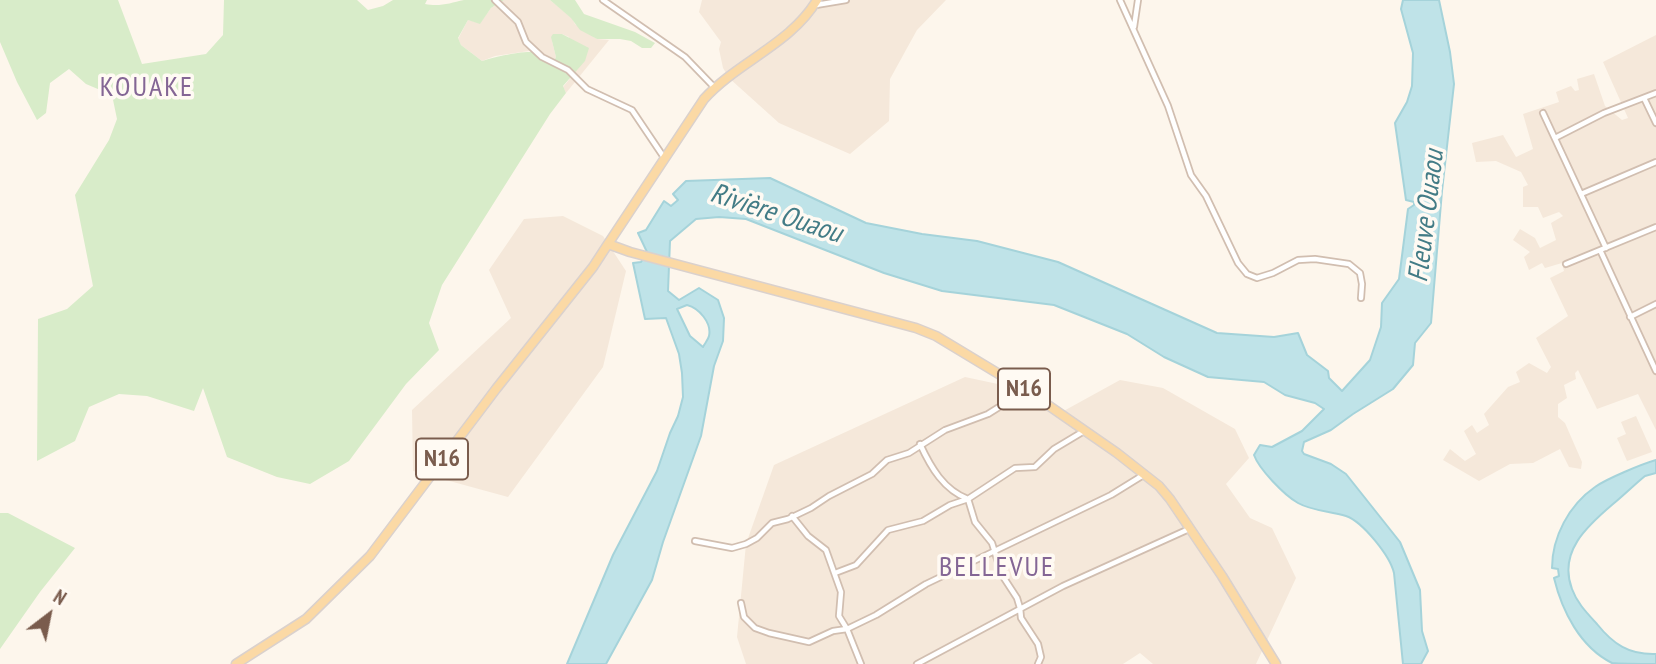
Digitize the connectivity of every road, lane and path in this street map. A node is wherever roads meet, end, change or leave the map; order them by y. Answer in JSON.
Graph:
{"nodes":[{"id":1,"x":495,"y":0,"type":"edge"},
{"id":2,"x":603,"y":0,"type":"edge"},
{"id":3,"x":846,"y":0,"type":"edge"},
{"id":4,"x":1120,"y":0,"type":"edge"},
{"id":5,"x":1138,"y":0,"type":"edge"},
{"id":6,"x":815,"y":3,"type":"edge"},
{"id":7,"x":1133,"y":30,"type":"junction"},
{"id":8,"x":714,"y":87,"type":"junction"},
{"id":9,"x":1656,"y":93,"type":"edge"},
{"id":10,"x":1644,"y":98,"type":"junction"},
{"id":11,"x":1543,"y":113,"type":"dead end"},
{"id":12,"x":1656,"y":123,"type":"edge"},
{"id":13,"x":1555,"y":138,"type":"junction"},
{"id":14,"x":665,"y":160,"type":"junction"},
{"id":15,"x":1656,"y":162,"type":"edge"},
{"id":16,"x":1581,"y":194,"type":"junction"},
{"id":17,"x":1656,"y":227,"type":"edge"},
{"id":18,"x":608,"y":244,"type":"junction"},
{"id":19,"x":1606,"y":248,"type":"junction"},
{"id":20,"x":1600,"y":250,"type":"junction"},
{"id":21,"x":1566,"y":264,"type":"dead end"},
{"id":22,"x":1360,"y":298,"type":"dead end"},
{"id":23,"x":1656,"y":304,"type":"edge"},
{"id":24,"x":1630,"y":317,"type":"junction"},
{"id":25,"x":1656,"y":371,"type":"edge"},
{"id":26,"x":1032,"y":394,"type":"junction"},
{"id":27,"x":1085,"y":431,"type":"junction"},
{"id":28,"x":920,"y":444,"type":"junction"},
{"id":29,"x":1146,"y":474,"type":"junction"},
{"id":30,"x":968,"y":499,"type":"junction"},
{"id":31,"x":791,"y":516,"type":"junction"},
{"id":32,"x":1189,"y":529,"type":"junction"},
{"id":33,"x":695,"y":541,"type":"dead end"},
{"id":34,"x":996,"y":552,"type":"junction"},
{"id":35,"x":835,"y":573,"type":"junction"},
{"id":36,"x":741,"y":603,"type":"dead end"},
{"id":37,"x":1020,"y":608,"type":"junction"},
{"id":38,"x":847,"y":629,"type":"junction"},
{"id":39,"x":236,"y":664,"type":"edge"},
{"id":40,"x":860,"y":664,"type":"edge"},
{"id":41,"x":917,"y":664,"type":"edge"},
{"id":42,"x":1038,"y":664,"type":"edge"},
{"id":43,"x":1276,"y":664,"type":"edge"}],
"edges":[{"from":1,"to":14,"type":"street"},
{"from":2,"to":8,"type":"street"},
{"from":3,"to":6,"type":"street"},
{"from":4,"to":7,"type":"street"},
{"from":5,"to":7,"type":"street"},
{"from":6,"to":8,"type":"main road","name":"N16"},
{"from":7,"to":22,"type":"street"},
{"from":8,"to":14,"type":"main road","name":"N16"},
{"from":9,"to":10,"type":"street"},
{"from":10,"to":12,"type":"street"},
{"from":10,"to":13,"type":"street"},
{"from":11,"to":13,"type":"street"},
{"from":13,"to":16,"type":"street"},
{"from":14,"to":18,"type":"main road","name":"N16"},
{"from":15,"to":16,"type":"street"},
{"from":16,"to":19,"type":"street"},
{"from":17,"to":19,"type":"street"},
{"from":18,"to":26,"type":"main road","number":"N16"},
{"from":18,"to":39,"type":"main road","name":"N16","number":"N16"},
{"from":19,"to":20,"type":"street"},
{"from":20,"to":21,"type":"street"},
{"from":20,"to":24,"type":"street"},
{"from":23,"to":24,"type":"street"},
{"from":24,"to":25,"type":"street"},
{"from":26,"to":27,"type":"main road","number":"N16"},
{"from":26,"to":28,"type":"street"},
{"from":27,"to":29,"type":"main road","number":"N16"},
{"from":27,"to":30,"type":"street"},
{"from":28,"to":30,"type":"street"},
{"from":28,"to":31,"type":"street"},
{"from":29,"to":32,"type":"main road","number":"N16"},
{"from":29,"to":34,"type":"street"},
{"from":30,"to":34,"type":"street"},
{"from":30,"to":35,"type":"street"},
{"from":31,"to":33,"type":"street"},
{"from":31,"to":35,"type":"street"},
{"from":32,"to":37,"type":"street"},
{"from":32,"to":43,"type":"main road","number":"N16"},
{"from":34,"to":37,"type":"street"},
{"from":34,"to":38,"type":"street"},
{"from":35,"to":38,"type":"street"},
{"from":36,"to":38,"type":"street"},
{"from":37,"to":41,"type":"street"},
{"from":37,"to":42,"type":"street"},
{"from":38,"to":40,"type":"street"}]}
